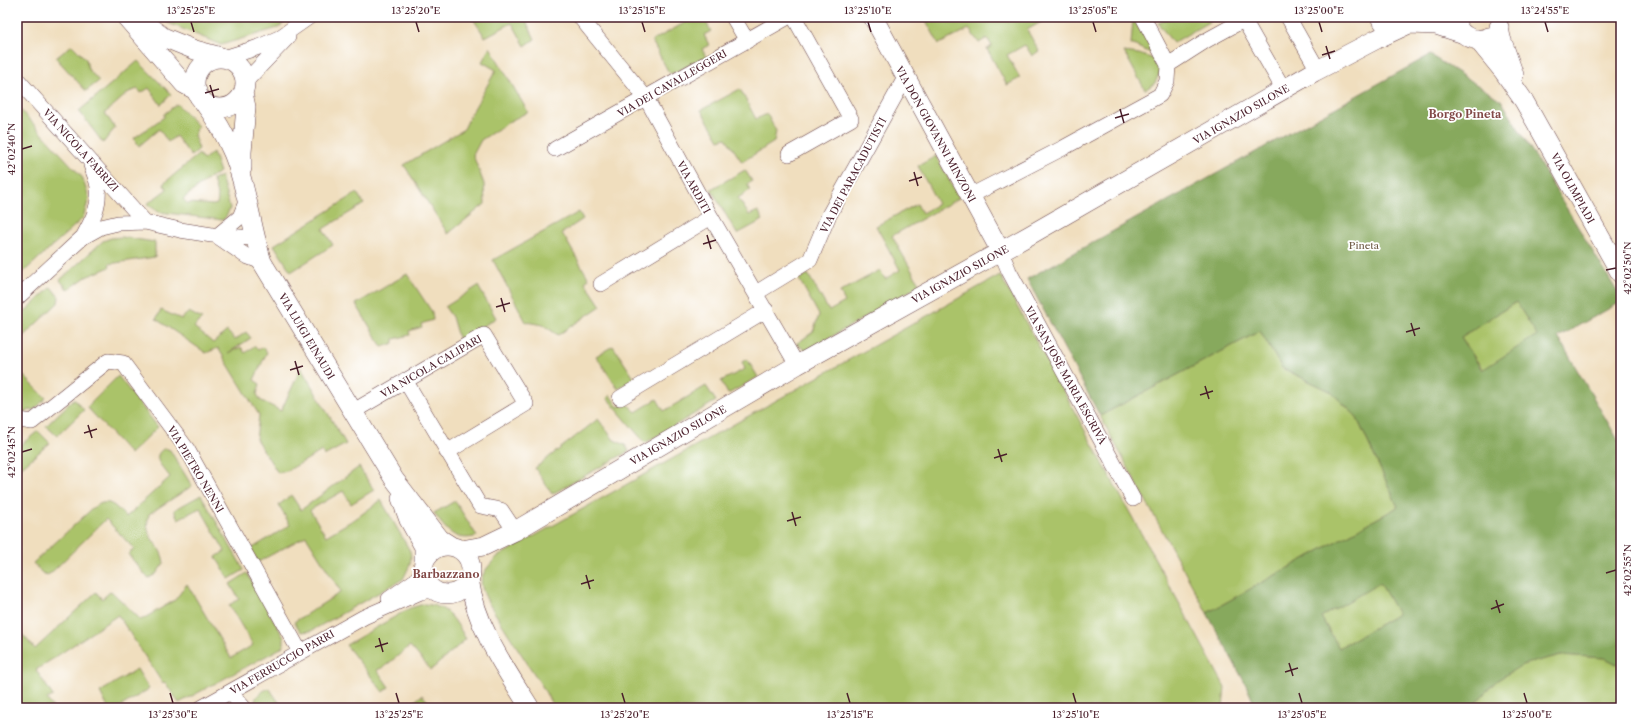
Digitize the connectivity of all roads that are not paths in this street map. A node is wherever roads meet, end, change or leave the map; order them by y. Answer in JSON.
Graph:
{"nodes":[{"id":1,"x":126,"y":17,"type":"edge"},
{"id":2,"x":136,"y":17,"type":"edge"},
{"id":3,"x":580,"y":17,"type":"edge"},
{"id":4,"x":733,"y":17,"type":"edge"},
{"id":5,"x":788,"y":17,"type":"edge"},
{"id":6,"x":794,"y":17,"type":"edge"},
{"id":7,"x":873,"y":17,"type":"edge"},
{"id":8,"x":1144,"y":17,"type":"edge"},
{"id":9,"x":1288,"y":17,"type":"edge"},
{"id":10,"x":306,"y":19,"type":"edge"},
{"id":11,"x":1246,"y":19,"type":"edge"},
{"id":12,"x":1416,"y":20,"type":"edge"},
{"id":13,"x":1501,"y":22,"type":"edge"},
{"id":14,"x":1385,"y":25,"type":"edge"},
{"id":15,"x":1464,"y":30,"type":"edge"},
{"id":16,"x":747,"y":40,"type":"junction"},
{"id":17,"x":223,"y":58,"type":"junction"},
{"id":18,"x":1168,"y":65,"type":"junction"},
{"id":19,"x":1318,"y":70,"type":"junction"},
{"id":20,"x":906,"y":78,"type":"junction"},
{"id":21,"x":17,"y":79,"type":"edge"},
{"id":22,"x":244,"y":87,"type":"junction"},
{"id":23,"x":1284,"y":90,"type":"junction"},
{"id":24,"x":200,"y":96,"type":"junction"},
{"id":25,"x":646,"y":98,"type":"junction"},
{"id":26,"x":1524,"y":101,"type":"junction"},
{"id":27,"x":555,"y":149,"type":"dead end"},
{"id":28,"x":789,"y":154,"type":"dead end"},
{"id":29,"x":90,"y":160,"type":"junction"},
{"id":30,"x":243,"y":184,"type":"junction"},
{"id":31,"x":970,"y":196,"type":"junction"},
{"id":32,"x":246,"y":202,"type":"junction"},
{"id":33,"x":711,"y":217,"type":"junction"},
{"id":34,"x":145,"y":222,"type":"junction"},
{"id":35,"x":217,"y":236,"type":"junction"},
{"id":36,"x":83,"y":237,"type":"junction"},
{"id":37,"x":254,"y":238,"type":"junction"},
{"id":38,"x":1001,"y":252,"type":"junction"},
{"id":39,"x":262,"y":262,"type":"junction"},
{"id":40,"x":1621,"y":274,"type":"edge"},
{"id":41,"x":601,"y":284,"type":"dead end"},
{"id":42,"x":756,"y":293,"type":"junction"},
{"id":43,"x":17,"y":298,"type":"edge"},
{"id":44,"x":766,"y":310,"type":"junction"},
{"id":45,"x":797,"y":365,"type":"junction"},
{"id":46,"x":406,"y":380,"type":"junction"},
{"id":47,"x":620,"y":398,"type":"dead end"},
{"id":48,"x":352,"y":412,"type":"junction"},
{"id":49,"x":17,"y":418,"type":"edge"},
{"id":50,"x":447,"y":452,"type":"junction"},
{"id":51,"x":394,"y":480,"type":"junction"},
{"id":52,"x":1133,"y":499,"type":"dead end"},
{"id":53,"x":515,"y":531,"type":"junction"},
{"id":54,"x":456,"y":548,"type":"junction"},
{"id":55,"x":423,"y":566,"type":"junction"},
{"id":56,"x":470,"y":574,"type":"junction"},
{"id":57,"x":437,"y":592,"type":"junction"},
{"id":58,"x":364,"y":617,"type":"junction"},
{"id":59,"x":492,"y":645,"type":"junction"},
{"id":60,"x":300,"y":652,"type":"junction"},
{"id":61,"x":230,"y":692,"type":"junction"},
{"id":62,"x":201,"y":708,"type":"edge"},
{"id":63,"x":244,"y":708,"type":"edge"},
{"id":64,"x":530,"y":708,"type":"edge"}],
"edges":[{"from":1,"to":24,"type":"street"},
{"from":2,"to":17,"type":"street"},
{"from":3,"to":25,"type":"street","name":"VIA ARDITI"},
{"from":4,"to":16,"type":"street"},
{"from":5,"to":16,"type":"street","name":"VIA DEI CAVALLEGGERI"},
{"from":6,"to":28,"type":"street"},
{"from":7,"to":20,"type":"street","name":"VIA DON GIOVANNI MINZONI"},
{"from":8,"to":18,"type":"street"},
{"from":9,"to":19,"type":"street"},
{"from":10,"to":17,"type":"street"},
{"from":10,"to":22,"type":"street"},
{"from":11,"to":18,"type":"street"},
{"from":11,"to":23,"type":"street"},
{"from":12,"to":14,"type":"street","name":"VIA IGNAZIO SILONE"},
{"from":12,"to":15,"type":"street","name":"VIA IGNAZIO SILONE"},
{"from":13,"to":15,"type":"street"},
{"from":13,"to":26,"type":"street","name":"VIA OLIMPIADI"},
{"from":14,"to":19,"type":"street","name":"VIA IGNAZIO SILONE"},
{"from":15,"to":26,"type":"street","name":"VIA OLIMPIADI"},
{"from":16,"to":25,"type":"street","name":"VIA DEI CAVALLEGGERI"},
{"from":17,"to":22,"type":"street"},
{"from":17,"to":24,"type":"street"},
{"from":18,"to":31,"type":"street"},
{"from":19,"to":23,"type":"street","name":"VIA IGNAZIO SILONE"},
{"from":20,"to":31,"type":"street","name":"VIA DON GIOVANNI MINZONI"},
{"from":20,"to":42,"type":"street","name":"VIA DEI PARACADUTISTI"},
{"from":21,"to":29,"type":"street","name":"VIA NICOLA FABRIZI"},
{"from":22,"to":24,"type":"street"},
{"from":22,"to":30,"type":"street","name":"VIA LUIGI EINAUDI"},
{"from":23,"to":38,"type":"street","name":"VIA IGNAZIO SILONE"},
{"from":24,"to":30,"type":"street","name":"VIA LUIGI EINAUDI"},
{"from":25,"to":27,"type":"street","name":"VIA DEI CAVALLEGGERI"},
{"from":25,"to":33,"type":"street","name":"VIA ARDITI"},
{"from":26,"to":40,"type":"street","name":"VIA OLIMPIADI"},
{"from":29,"to":34,"type":"street","name":"VIA NICOLA FABRIZI"},
{"from":29,"to":36,"type":"street"},
{"from":30,"to":32,"type":"street","name":"VIA LUIGI EINAUDI"},
{"from":31,"to":38,"type":"street","name":"VIA DON GIOVANNI MINZONI"},
{"from":32,"to":35,"type":"street"},
{"from":32,"to":37,"type":"street","name":"VIA LUIGI EINAUDI"},
{"from":33,"to":41,"type":"street"},
{"from":33,"to":42,"type":"street","name":"VIA ARDITI"},
{"from":34,"to":35,"type":"street"},
{"from":34,"to":36,"type":"street"},
{"from":35,"to":37,"type":"street"},
{"from":35,"to":39,"type":"street"},
{"from":36,"to":43,"type":"street"},
{"from":37,"to":39,"type":"street","name":"VIA LUIGI EINAUDI"},
{"from":38,"to":45,"type":"street","name":"VIA IGNAZIO SILONE"},
{"from":38,"to":52,"type":"street","name":"VIA SAN JOSÈ MARIA ESCRIVÀ"},
{"from":39,"to":48,"type":"street","name":"VIA LUIGI EINAUDI"},
{"from":42,"to":44,"type":"street","name":"VIA ARDITI"},
{"from":44,"to":45,"type":"street","name":"VIA ARDITI"},
{"from":44,"to":47,"type":"street"},
{"from":45,"to":53,"type":"street","name":"VIA IGNAZIO SILONE"},
{"from":46,"to":48,"type":"street","name":"VIA NICOLA CALIPARI"},
{"from":46,"to":50,"type":"street"},
{"from":46,"to":50,"type":"street","name":"VIA NICOLA CALIPARI"},
{"from":48,"to":51,"type":"street","name":"VIA LUIGI EINAUDI"},
{"from":49,"to":60,"type":"street","name":"VIA PIETRO NENNI"},
{"from":50,"to":53,"type":"street"},
{"from":51,"to":54,"type":"street","name":"VIA LUIGI EINAUDI"},
{"from":51,"to":55,"type":"street","name":"VIA LUIGI EINAUDI"},
{"from":53,"to":54,"type":"street","name":"VIA IGNAZIO SILONE"},
{"from":53,"to":56,"type":"street","name":"VIA IGNAZIO SILONE"},
{"from":54,"to":55,"type":"street"},
{"from":54,"to":56,"type":"street"},
{"from":55,"to":57,"type":"street"},
{"from":55,"to":58,"type":"street","name":"VIA FERRUCCIO PARRI"},
{"from":56,"to":57,"type":"street"},
{"from":56,"to":59,"type":"street"},
{"from":57,"to":58,"type":"street","name":"VIA FERRUCCIO PARRI"},
{"from":57,"to":59,"type":"street"},
{"from":58,"to":60,"type":"street","name":"VIA FERRUCCIO PARRI"},
{"from":59,"to":64,"type":"street"},
{"from":60,"to":61,"type":"street","name":"VIA FERRUCCIO PARRI"},
{"from":61,"to":62,"type":"street","name":"VIA FERRUCCIO PARRI"},
{"from":61,"to":63,"type":"street"}]}
